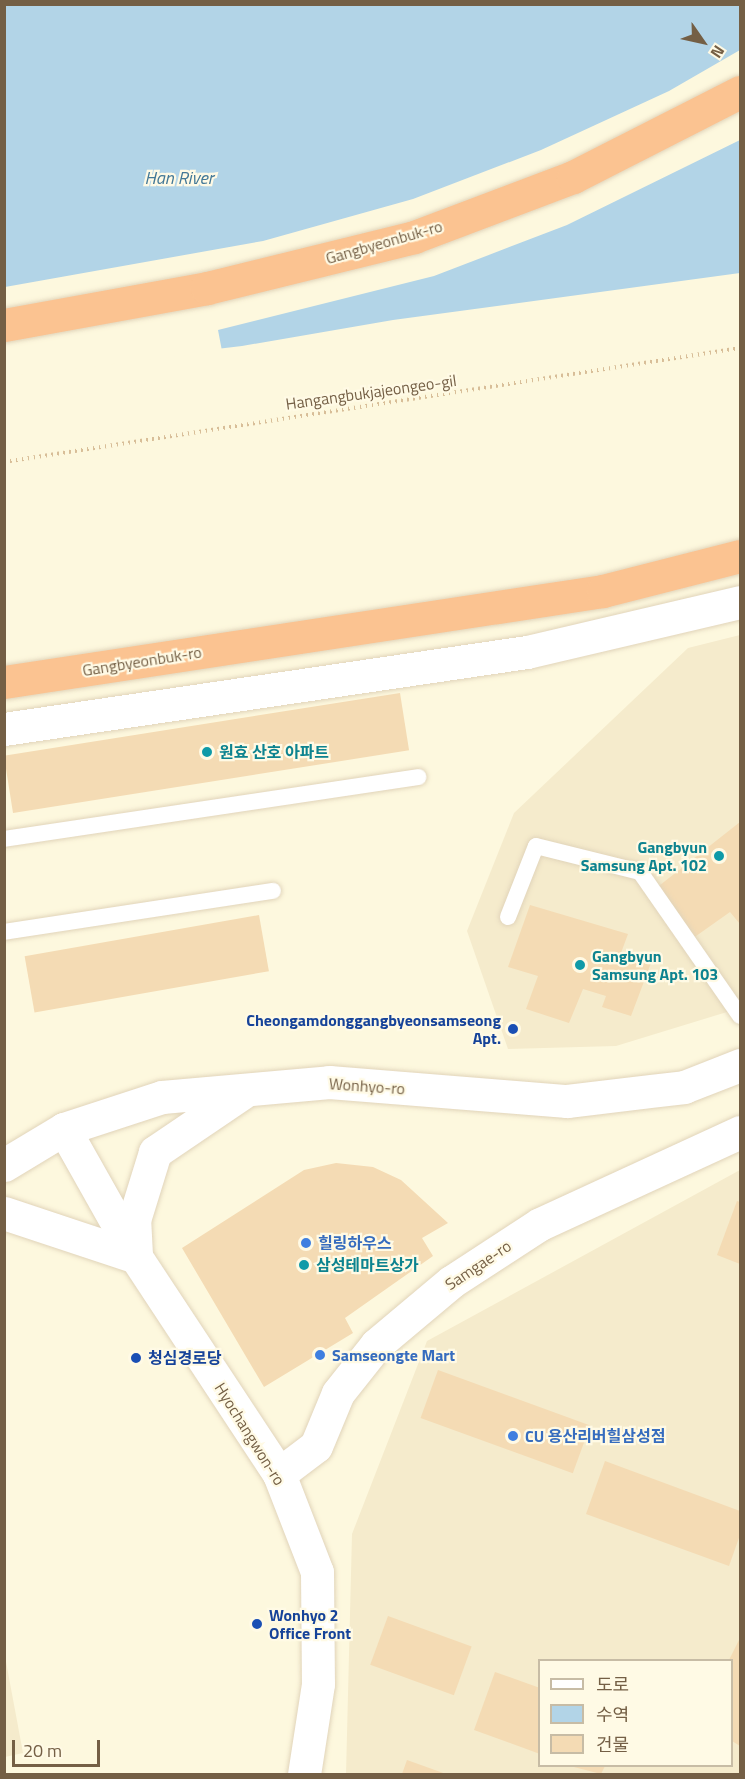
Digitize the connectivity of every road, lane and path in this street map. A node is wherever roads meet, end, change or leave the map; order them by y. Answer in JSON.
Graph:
{"nodes":[{"id":1,"x":741,"y":92,"type":"edge"},
{"id":2,"x":4,"y":325,"type":"edge"},
{"id":3,"x":741,"y":348,"type":"edge"},
{"id":4,"x":4,"y":462,"type":"edge"},
{"id":5,"x":741,"y":556,"type":"edge"},
{"id":6,"x":741,"y":602,"type":"edge"},
{"id":7,"x":4,"y":682,"type":"edge"},
{"id":8,"x":4,"y":729,"type":"edge"},
{"id":9,"x":418,"y":777,"type":"dead end"},
{"id":10,"x":4,"y":838,"type":"edge"},
{"id":11,"x":273,"y":891,"type":"dead end"},
{"id":12,"x":508,"y":917,"type":"dead end"},
{"id":13,"x":4,"y":932,"type":"edge"},
{"id":14,"x":741,"y":1016,"type":"edge"},
{"id":15,"x":741,"y":1065,"type":"edge"},
{"id":16,"x":251,"y":1088,"type":"junction"},
{"id":17,"x":64,"y":1129,"type":"junction"},
{"id":18,"x":741,"y":1132,"type":"edge"},
{"id":19,"x":4,"y":1165,"type":"edge"},
{"id":20,"x":4,"y":1213,"type":"edge"},
{"id":21,"x":136,"y":1257,"type":"junction"},
{"id":22,"x":279,"y":1474,"type":"junction"},
{"id":23,"x":304,"y":1774,"type":"edge"}],
"edges":[{"from":1,"to":2,"type":"highway","name":"Gangbyeonbuk-ro"},
{"from":3,"to":4,"type":"path","name":"Hangangbukjajeongeo-gil"},
{"from":5,"to":7,"type":"highway","name":"Gangbyeonbuk-ro"},
{"from":6,"to":8,"type":"street"},
{"from":9,"to":10,"type":"lane"},
{"from":11,"to":13,"type":"lane"},
{"from":12,"to":14,"type":"lane"},
{"from":15,"to":16,"type":"street","name":"Wonhyo-ro"},
{"from":16,"to":17,"type":"street","name":"Wonhyo-ro"},
{"from":16,"to":21,"type":"street"},
{"from":17,"to":19,"type":"street","name":"Wonhyo-ro"},
{"from":17,"to":21,"type":"street","name":"Hyochangwon-ro"},
{"from":18,"to":22,"type":"street","name":"Samgae-ro"},
{"from":20,"to":21,"type":"street"},
{"from":21,"to":22,"type":"street","name":"Hyochangwon-ro"},
{"from":22,"to":23,"type":"street","name":"Hyochangwon-ro"}]}
